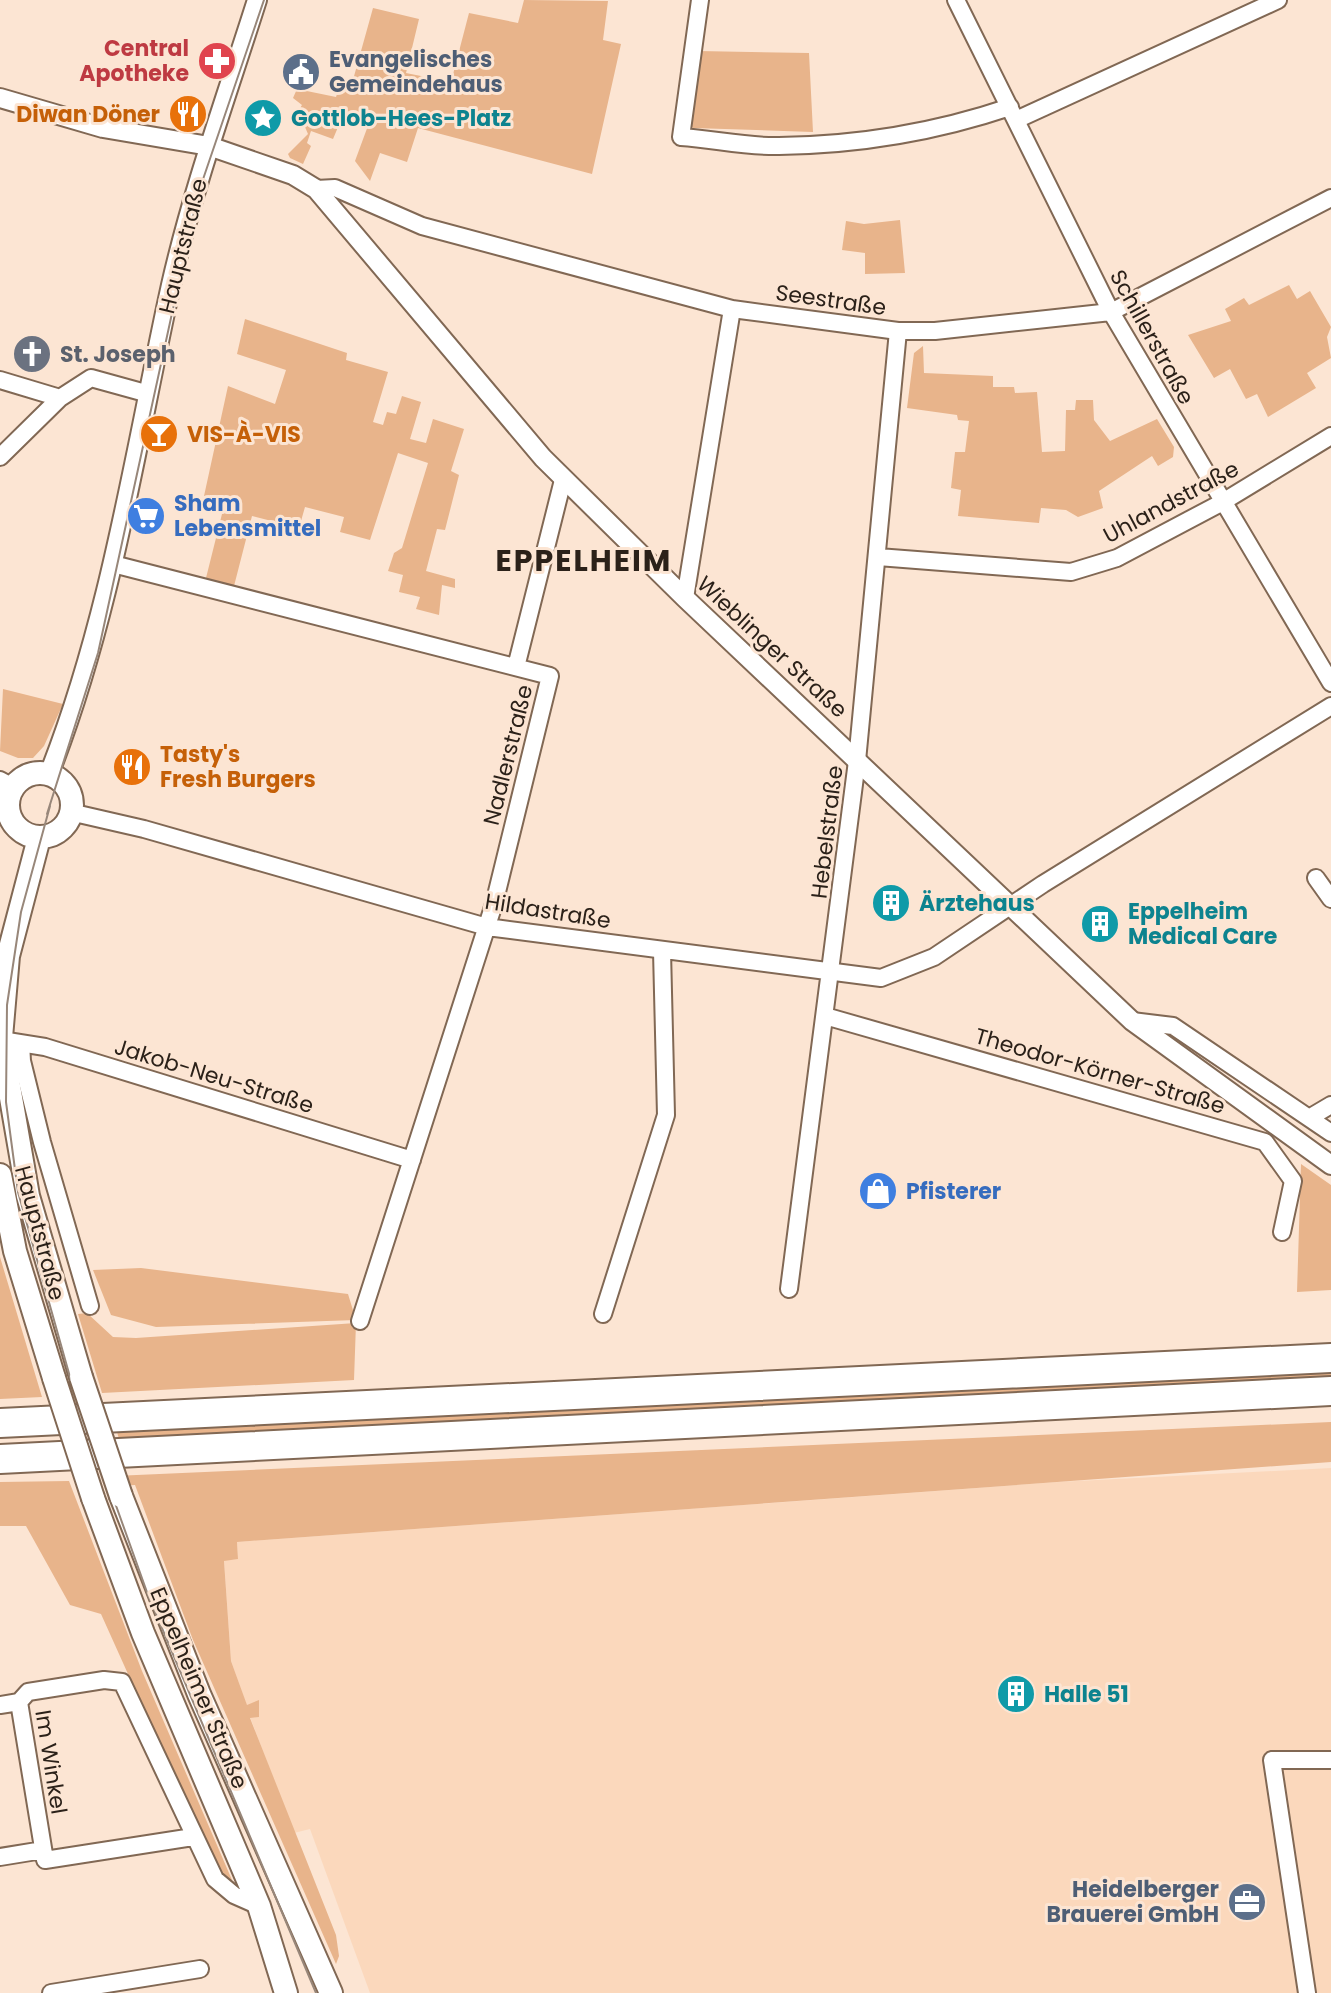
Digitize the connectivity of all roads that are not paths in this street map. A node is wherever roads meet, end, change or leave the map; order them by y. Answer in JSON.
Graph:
{"nodes":[{"id":1,"x":257,"y":0,"type":"edge"},
{"id":2,"x":700,"y":0,"type":"edge"},
{"id":3,"x":956,"y":0,"type":"edge"},
{"id":4,"x":1278,"y":0,"type":"edge"},
{"id":5,"x":0,"y":98,"type":"edge"},
{"id":6,"x":1013,"y":114,"type":"junction"},
{"id":7,"x":209,"y":146,"type":"junction"},
{"id":8,"x":316,"y":189,"type":"junction"},
{"id":9,"x":1331,"y":198,"type":"edge"},
{"id":10,"x":732,"y":309,"type":"junction"},
{"id":11,"x":1111,"y":312,"type":"junction"},
{"id":12,"x":898,"y":331,"type":"junction"},
{"id":13,"x":0,"y":380,"type":"edge"},
{"id":14,"x":149,"y":394,"type":"junction"},
{"id":15,"x":60,"y":398,"type":"junction"},
{"id":16,"x":1331,"y":436,"type":"edge"},
{"id":17,"x":0,"y":457,"type":"edge"},
{"id":18,"x":563,"y":480,"type":"junction"},
{"id":19,"x":1221,"y":503,"type":"junction"},
{"id":20,"x":878,"y":557,"type":"junction"},
{"id":21,"x":113,"y":564,"type":"junction"},
{"id":22,"x":685,"y":598,"type":"junction"},
{"id":23,"x":516,"y":667,"type":"junction"},
{"id":24,"x":1331,"y":683,"type":"edge"},
{"id":25,"x":1331,"y":706,"type":"edge"},
{"id":26,"x":857,"y":761,"type":"junction"},
{"id":27,"x":49,"y":774,"type":"junction"},
{"id":28,"x":6,"y":784,"type":"edge"},
{"id":29,"x":70,"y":812,"type":"junction"},
{"id":30,"x":39,"y":838,"type":"junction"},
{"id":31,"x":1316,"y":878,"type":"dead end"},
{"id":32,"x":1331,"y":899,"type":"edge"},
{"id":33,"x":1013,"y":906,"type":"junction"},
{"id":34,"x":487,"y":927,"type":"junction"},
{"id":35,"x":662,"y":951,"type":"junction"},
{"id":36,"x":832,"y":973,"type":"junction"},
{"id":37,"x":825,"y":1016,"type":"junction"},
{"id":38,"x":1132,"y":1021,"type":"junction"},
{"id":39,"x":8,"y":1044,"type":"edge"},
{"id":40,"x":1331,"y":1105,"type":"edge"},
{"id":41,"x":1309,"y":1118,"type":"junction"},
{"id":42,"x":1331,"y":1133,"type":"edge"},
{"id":43,"x":412,"y":1160,"type":"junction"},
{"id":44,"x":1331,"y":1165,"type":"edge"},
{"id":45,"x":0,"y":1175,"type":"edge"},
{"id":46,"x":1282,"y":1232,"type":"dead end"},
{"id":47,"x":789,"y":1289,"type":"dead end"},
{"id":48,"x":90,"y":1306,"type":"dead end"},
{"id":49,"x":603,"y":1314,"type":"dead end"},
{"id":50,"x":360,"y":1321,"type":"dead end"},
{"id":51,"x":1331,"y":1358,"type":"edge"},
{"id":52,"x":81,"y":1377,"type":"joint"},
{"id":53,"x":54,"y":1378,"type":"joint"},
{"id":54,"x":1331,"y":1391,"type":"edge"},
{"id":55,"x":0,"y":1423,"type":"edge"},
{"id":56,"x":0,"y":1459,"type":"edge"},
{"id":57,"x":19,"y":1702,"type":"junction"},
{"id":58,"x":0,"y":1705,"type":"edge"},
{"id":59,"x":1331,"y":1760,"type":"edge"},
{"id":60,"x":193,"y":1837,"type":"junction"},
{"id":61,"x":50,"y":1854,"type":"junction"},
{"id":62,"x":0,"y":1857,"type":"edge"},
{"id":63,"x":259,"y":1906,"type":"junction"},
{"id":64,"x":200,"y":1969,"type":"dead end"},
{"id":65,"x":51,"y":1993,"type":"edge"},
{"id":66,"x":286,"y":1993,"type":"edge"},
{"id":67,"x":331,"y":1993,"type":"edge"},
{"id":68,"x":1307,"y":1993,"type":"edge"}],
"edges":[{"from":1,"to":7,"type":"street","name":"Hauptstraße"},
{"from":2,"to":6,"type":"street"},
{"from":3,"to":6,"type":"street","name":"Schillerstraße"},
{"from":4,"to":6,"type":"street"},
{"from":5,"to":7,"type":"street","name":"Wieblinger Straße"},
{"from":6,"to":11,"type":"street","name":"Schillerstraße"},
{"from":7,"to":8,"type":"street","name":"Wieblinger Straße"},
{"from":7,"to":14,"type":"street","name":"Hauptstraße"},
{"from":8,"to":10,"type":"street","name":"Seestraße"},
{"from":8,"to":18,"type":"street","name":"Wieblinger Straße"},
{"from":9,"to":11,"type":"street","name":"Seestraße"},
{"from":10,"to":12,"type":"street","name":"Seestraße"},
{"from":10,"to":22,"type":"street"},
{"from":11,"to":12,"type":"street","name":"Seestraße"},
{"from":11,"to":19,"type":"street","name":"Schillerstraße"},
{"from":12,"to":20,"type":"street","name":"Hebelstraße"},
{"from":13,"to":15,"type":"street"},
{"from":14,"to":15,"type":"street"},
{"from":14,"to":21,"type":"street","name":"Hauptstraße"},
{"from":15,"to":17,"type":"street"},
{"from":16,"to":19,"type":"street","name":"Uhlandstraße"},
{"from":18,"to":22,"type":"street","name":"Wieblinger Straße"},
{"from":18,"to":23,"type":"street","name":"Nadlerstraße"},
{"from":19,"to":20,"type":"street","name":"Uhlandstraße"},
{"from":19,"to":24,"type":"street","name":"Schillerstraße"},
{"from":20,"to":26,"type":"street","name":"Hebelstraße"},
{"from":21,"to":23,"type":"street"},
{"from":21,"to":27,"type":"street","name":"Hauptstraße"},
{"from":22,"to":26,"type":"street","name":"Wieblinger Straße"},
{"from":23,"to":34,"type":"street","name":"Nadlerstraße"},
{"from":25,"to":33,"type":"street","name":"Hildastraße"},
{"from":26,"to":33,"type":"street","name":"Wieblinger Straße"},
{"from":26,"to":36,"type":"street","name":"Hebelstraße"},
{"from":27,"to":28,"type":"main road"},
{"from":27,"to":29,"type":"main road"},
{"from":28,"to":30,"type":"main road"},
{"from":29,"to":30,"type":"main road"},
{"from":29,"to":34,"type":"street","name":"Hildastraße"},
{"from":30,"to":39,"type":"main road","name":"Hauptstraße"},
{"from":31,"to":32,"type":"street"},
{"from":33,"to":36,"type":"street","name":"Hildastraße"},
{"from":33,"to":38,"type":"street","name":"Wieblinger Straße"},
{"from":34,"to":35,"type":"street","name":"Hildastraße"},
{"from":34,"to":43,"type":"street","name":"Nadlerstraße"},
{"from":35,"to":36,"type":"street","name":"Hildastraße"},
{"from":35,"to":49,"type":"street"},
{"from":36,"to":37,"type":"street","name":"Hebelstraße"},
{"from":37,"to":46,"type":"street","name":"Theodor-Körner-Straße"},
{"from":37,"to":47,"type":"street","name":"Hebelstraße"},
{"from":38,"to":41,"type":"street"},
{"from":38,"to":44,"type":"street","name":"Wieblinger Straße"},
{"from":39,"to":43,"type":"street","name":"Jakob-Neu-Straße"},
{"from":39,"to":48,"type":"street"},
{"from":39,"to":52,"type":"main road","name":"Hauptstraße"},
{"from":40,"to":41,"type":"street"},
{"from":41,"to":42,"type":"street"},
{"from":43,"to":50,"type":"street","name":"Nadlerstraße"},
{"from":45,"to":53,"type":"main road","name":"Hauptstraße"},
{"from":51,"to":55,"type":"highway"},
{"from":52,"to":67,"type":"main road","name":"Eppelheimer Straße","bridge":true},
{"from":53,"to":63,"type":"main road","name":"Eppelheimer Straße","bridge":true},
{"from":54,"to":56,"type":"highway"},
{"from":57,"to":58,"type":"street"},
{"from":57,"to":60,"type":"street","name":"Im Winkel"},
{"from":57,"to":61,"type":"street","name":"Im Winkel"},
{"from":59,"to":68,"type":"street"},
{"from":60,"to":61,"type":"street"},
{"from":60,"to":63,"type":"street","name":"Im Winkel"},
{"from":61,"to":62,"type":"street"},
{"from":63,"to":66,"type":"main road","name":"Eppelheimer Straße"},
{"from":64,"to":65,"type":"street"}]}
